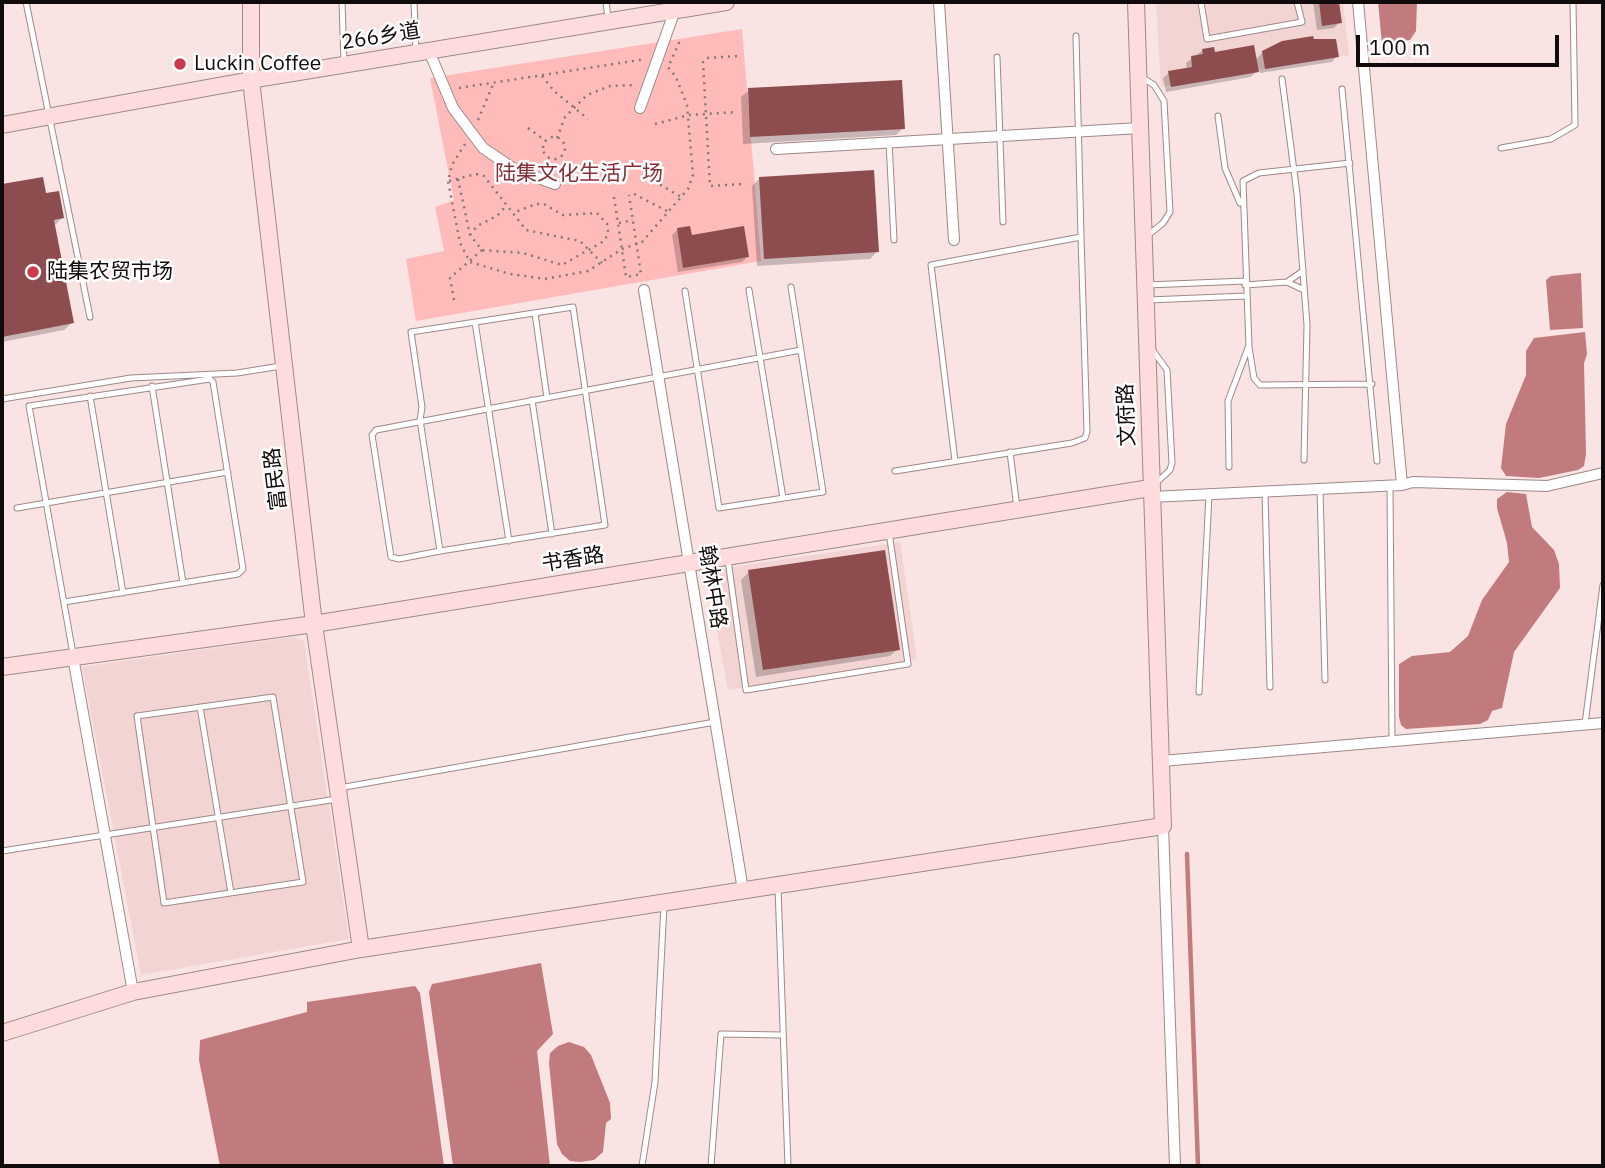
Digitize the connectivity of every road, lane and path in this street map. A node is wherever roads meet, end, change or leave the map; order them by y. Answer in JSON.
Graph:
{"nodes":[{"id":1,"x":26,"y":2,"type":"edge"},
{"id":2,"x":251,"y":2,"type":"edge"},
{"id":3,"x":342,"y":2,"type":"edge"},
{"id":4,"x":414,"y":2,"type":"edge"},
{"id":5,"x":606,"y":2,"type":"edge"},
{"id":6,"x":726,"y":2,"type":"edge"},
{"id":7,"x":939,"y":2,"type":"edge"},
{"id":8,"x":1136,"y":2,"type":"edge"},
{"id":9,"x":1200,"y":2,"type":"edge"},
{"id":10,"x":1297,"y":2,"type":"edge"},
{"id":11,"x":1358,"y":2,"type":"edge"},
{"id":12,"x":1573,"y":2,"type":"edge"},
{"id":13,"x":675,"y":10,"type":"junction"},
{"id":14,"x":609,"y":21,"type":"junction"},
{"id":15,"x":1076,"y":36,"type":"dead end"},
{"id":16,"x":423,"y":52,"type":"junction"},
{"id":17,"x":737,"y":56,"type":"dead end"},
{"id":18,"x":997,"y":57,"type":"dead end"},
{"id":19,"x":657,"y":60,"type":"junction"},
{"id":20,"x":344,"y":65,"type":"junction"},
{"id":21,"x":542,"y":75,"type":"junction"},
{"id":22,"x":1138,"y":75,"type":"junction"},
{"id":23,"x":1282,"y":79,"type":"dead end"},
{"id":24,"x":251,"y":80,"type":"junction"},
{"id":25,"x":494,"y":82,"type":"junction"},
{"id":26,"x":648,"y":86,"type":"junction"},
{"id":27,"x":1342,"y":89,"type":"dead end"},
{"id":28,"x":445,"y":90,"type":"junction"},
{"id":29,"x":574,"y":107,"type":"junction"},
{"id":30,"x":640,"y":108,"type":"dead end"},
{"id":31,"x":737,"y":111,"type":"dead end"},
{"id":32,"x":706,"y":114,"type":"junction"},
{"id":33,"x":689,"y":115,"type":"junction"},
{"id":34,"x":51,"y":116,"type":"junction"},
{"id":35,"x":1218,"y":116,"type":"dead end"},
{"id":36,"x":588,"y":119,"type":"dead end"},
{"id":37,"x":655,"y":124,"type":"dead end"},
{"id":38,"x":2,"y":125,"type":"edge"},
{"id":39,"x":528,"y":128,"type":"dead end"},
{"id":40,"x":1140,"y":128,"type":"junction"},
{"id":41,"x":1078,"y":132,"type":"junction"},
{"id":42,"x":472,"y":134,"type":"junction"},
{"id":43,"x":1000,"y":136,"type":"junction"},
{"id":44,"x":557,"y":138,"type":"junction"},
{"id":45,"x":948,"y":139,"type":"junction"},
{"id":46,"x":546,"y":141,"type":"junction"},
{"id":47,"x":889,"y":142,"type":"junction"},
{"id":48,"x":1501,"y":148,"type":"dead end"},
{"id":49,"x":776,"y":149,"type":"dead end"},
{"id":50,"x":1350,"y":163,"type":"junction"},
{"id":51,"x":1294,"y":169,"type":"junction"},
{"id":52,"x":458,"y":179,"type":"junction"},
{"id":53,"x":448,"y":181,"type":"junction"},
{"id":54,"x":654,"y":181,"type":"dead end"},
{"id":55,"x":555,"y":184,"type":"dead end"},
{"id":56,"x":743,"y":184,"type":"dead end"},
{"id":57,"x":634,"y":194,"type":"dead end"},
{"id":58,"x":629,"y":195,"type":"dead end"},
{"id":59,"x":614,"y":197,"type":"dead end"},
{"id":60,"x":681,"y":197,"type":"junction"},
{"id":61,"x":507,"y":205,"type":"junction"},
{"id":62,"x":1242,"y":207,"type":"junction"},
{"id":63,"x":669,"y":212,"type":"junction"},
{"id":64,"x":513,"y":213,"type":"junction"},
{"id":65,"x":633,"y":220,"type":"junction"},
{"id":66,"x":1003,"y":222,"type":"dead end"},
{"id":67,"x":618,"y":223,"type":"junction"},
{"id":68,"x":470,"y":235,"type":"junction"},
{"id":69,"x":1081,"y":237,"type":"junction"},
{"id":70,"x":894,"y":240,"type":"dead end"},
{"id":71,"x":954,"y":240,"type":"dead end"},
{"id":72,"x":1143,"y":240,"type":"junction"},
{"id":73,"x":637,"y":245,"type":"junction"},
{"id":74,"x":589,"y":248,"type":"junction"},
{"id":75,"x":622,"y":249,"type":"junction"},
{"id":76,"x":482,"y":250,"type":"junction"},
{"id":77,"x":470,"y":262,"type":"junction"},
{"id":78,"x":602,"y":263,"type":"junction"},
{"id":79,"x":1303,"y":271,"type":"junction"},
{"id":80,"x":1287,"y":282,"type":"junction"},
{"id":81,"x":1245,"y":283,"type":"junction"},
{"id":82,"x":791,"y":287,"type":"dead end"},
{"id":83,"x":644,"y":290,"type":"dead end"},
{"id":84,"x":685,"y":290,"type":"dead end"},
{"id":85,"x":749,"y":290,"type":"dead end"},
{"id":86,"x":1304,"y":290,"type":"junction"},
{"id":87,"x":1145,"y":293,"type":"junction"},
{"id":88,"x":1246,"y":296,"type":"junction"},
{"id":89,"x":454,"y":300,"type":"dead end"},
{"id":90,"x":535,"y":313,"type":"junction"},
{"id":91,"x":89,"y":317,"type":"dead end"},
{"id":92,"x":475,"y":322,"type":"junction"},
{"id":93,"x":1249,"y":347,"type":"junction"},
{"id":94,"x":801,"y":350,"type":"junction"},
{"id":95,"x":760,"y":358,"type":"junction"},
{"id":96,"x":284,"y":366,"type":"junction"},
{"id":97,"x":697,"y":370,"type":"junction"},
{"id":98,"x":658,"y":379,"type":"junction"},
{"id":99,"x":1372,"y":384,"type":"junction"},
{"id":100,"x":152,"y":386,"type":"junction"},
{"id":101,"x":1305,"y":386,"type":"junction"},
{"id":102,"x":586,"y":391,"type":"junction"},
{"id":103,"x":90,"y":396,"type":"junction"},
{"id":104,"x":547,"y":398,"type":"junction"},
{"id":105,"x":2,"y":399,"type":"edge"},
{"id":106,"x":532,"y":400,"type":"junction"},
{"id":107,"x":488,"y":408,"type":"junction"},
{"id":108,"x":420,"y":420,"type":"junction"},
{"id":109,"x":1010,"y":452,"type":"junction"},
{"id":110,"x":1304,"y":460,"type":"dead end"},
{"id":111,"x":955,"y":461,"type":"junction"},
{"id":112,"x":1377,"y":461,"type":"dead end"},
{"id":113,"x":1229,"y":467,"type":"dead end"},
{"id":114,"x":895,"y":471,"type":"dead end"},
{"id":115,"x":228,"y":472,"type":"junction"},
{"id":116,"x":1603,"y":473,"type":"edge"},
{"id":117,"x":167,"y":482,"type":"junction"},
{"id":118,"x":1396,"y":486,"type":"junction"},
{"id":119,"x":1320,"y":489,"type":"junction"},
{"id":120,"x":1265,"y":492,"type":"junction"},
{"id":121,"x":106,"y":493,"type":"junction"},
{"id":122,"x":1150,"y":493,"type":"junction"},
{"id":123,"x":1209,"y":495,"type":"junction"},
{"id":124,"x":783,"y":498,"type":"junction"},
{"id":125,"x":46,"y":503,"type":"junction"},
{"id":126,"x":17,"y":508,"type":"dead end"},
{"id":127,"x":1017,"y":509,"type":"junction"},
{"id":128,"x":888,"y":530,"type":"junction"},
{"id":129,"x":552,"y":534,"type":"junction"},
{"id":130,"x":509,"y":541,"type":"junction"},
{"id":131,"x":440,"y":551,"type":"junction"},
{"id":132,"x":727,"y":556,"type":"junction"},
{"id":133,"x":689,"y":563,"type":"junction"},
{"id":134,"x":183,"y":583,"type":"junction"},
{"id":135,"x":1603,"y":585,"type":"edge"},
{"id":136,"x":123,"y":593,"type":"junction"},
{"id":137,"x":64,"y":603,"type":"junction"},
{"id":138,"x":314,"y":624,"type":"junction"},
{"id":139,"x":73,"y":657,"type":"junction"},
{"id":140,"x":2,"y":667,"type":"edge"},
{"id":141,"x":1325,"y":680,"type":"dead end"},
{"id":142,"x":1270,"y":687,"type":"dead end"},
{"id":143,"x":1199,"y":692,"type":"dead end"},
{"id":144,"x":200,"y":707,"type":"junction"},
{"id":145,"x":715,"y":722,"type":"junction"},
{"id":146,"x":1603,"y":723,"type":"edge"},
{"id":147,"x":1585,"y":724,"type":"junction"},
{"id":148,"x":1392,"y":741,"type":"junction"},
{"id":149,"x":1162,"y":761,"type":"junction"},
{"id":150,"x":339,"y":793,"type":"junction"},
{"id":151,"x":291,"y":806,"type":"junction"},
{"id":152,"x":218,"y":817,"type":"junction"},
{"id":153,"x":153,"y":826,"type":"junction"},
{"id":154,"x":1163,"y":826,"type":"junction"},
{"id":155,"x":105,"y":834,"type":"junction"},
{"id":156,"x":2,"y":851,"type":"edge"},
{"id":157,"x":778,"y":885,"type":"junction"},
{"id":158,"x":743,"y":890,"type":"junction"},
{"id":159,"x":231,"y":893,"type":"junction"},
{"id":160,"x":664,"y":902,"type":"junction"},
{"id":161,"x":361,"y":949,"type":"junction"},
{"id":162,"x":133,"y":992,"type":"junction"},
{"id":163,"x":2,"y":1033,"type":"edge"},
{"id":164,"x":782,"y":1035,"type":"junction"},
{"id":165,"x":642,"y":1166,"type":"edge"},
{"id":166,"x":711,"y":1166,"type":"edge"},
{"id":167,"x":788,"y":1166,"type":"edge"},
{"id":168,"x":1175,"y":1166,"type":"edge"}],
"edges":[{"from":1,"to":34,"type":"lane"},
{"from":2,"to":24,"type":"street","name":"富民路"},
{"from":3,"to":20,"type":"lane"},
{"from":4,"to":16,"type":"lane"},
{"from":5,"to":14,"type":"lane"},
{"from":6,"to":13,"type":"street","name":"266乡道"},
{"from":7,"to":45,"type":"street"},
{"from":8,"to":22,"type":"street","name":"文府路"},
{"from":9,"to":10,"type":"lane"},
{"from":11,"to":118,"type":"street"},
{"from":12,"to":48,"type":"lane"},
{"from":13,"to":14,"type":"street","name":"266乡道"},
{"from":13,"to":19,"type":"street"},
{"from":14,"to":16,"type":"street","name":"266乡道"},
{"from":15,"to":41,"type":"lane"},
{"from":16,"to":20,"type":"street","name":"266乡道"},
{"from":16,"to":28,"type":"street"},
{"from":17,"to":32,"type":"path"},
{"from":18,"to":43,"type":"lane"},
{"from":19,"to":21,"type":"path"},
{"from":19,"to":26,"type":"street"},
{"from":19,"to":33,"type":"path"},
{"from":20,"to":24,"type":"street","name":"266乡道"},
{"from":21,"to":25,"type":"path"},
{"from":21,"to":29,"type":"path"},
{"from":22,"to":40,"type":"street","name":"文府路"},
{"from":22,"to":72,"type":"lane"},
{"from":23,"to":51,"type":"lane"},
{"from":24,"to":34,"type":"street","name":"266乡道"},
{"from":24,"to":96,"type":"street","name":"富民路"},
{"from":25,"to":28,"type":"path"},
{"from":25,"to":42,"type":"path"},
{"from":26,"to":29,"type":"path"},
{"from":26,"to":30,"type":"street"},
{"from":27,"to":50,"type":"lane"},
{"from":28,"to":42,"type":"street"},
{"from":29,"to":36,"type":"path"},
{"from":29,"to":44,"type":"path"},
{"from":31,"to":32,"type":"path"},
{"from":32,"to":33,"type":"path"},
{"from":32,"to":56,"type":"path"},
{"from":33,"to":37,"type":"path"},
{"from":33,"to":60,"type":"path"},
{"from":34,"to":38,"type":"street","name":"266乡道"},
{"from":34,"to":91,"type":"lane"},
{"from":35,"to":62,"type":"lane"},
{"from":39,"to":46,"type":"path"},
{"from":40,"to":41,"type":"street"},
{"from":40,"to":72,"type":"street","name":"文府路"},
{"from":41,"to":43,"type":"street"},
{"from":41,"to":69,"type":"lane"},
{"from":42,"to":53,"type":"path"},
{"from":42,"to":55,"type":"street"},
{"from":43,"to":45,"type":"street"},
{"from":43,"to":66,"type":"lane"},
{"from":44,"to":46,"type":"path"},
{"from":44,"to":46,"type":"path"},
{"from":45,"to":47,"type":"street"},
{"from":45,"to":71,"type":"street"},
{"from":47,"to":49,"type":"street"},
{"from":47,"to":70,"type":"lane"},
{"from":50,"to":51,"type":"lane"},
{"from":50,"to":99,"type":"lane"},
{"from":51,"to":62,"type":"lane"},
{"from":51,"to":79,"type":"lane"},
{"from":52,"to":53,"type":"path"},
{"from":52,"to":61,"type":"path"},
{"from":52,"to":68,"type":"path"},
{"from":53,"to":77,"type":"path"},
{"from":54,"to":60,"type":"path"},
{"from":57,"to":63,"type":"path"},
{"from":58,"to":65,"type":"path"},
{"from":59,"to":67,"type":"path"},
{"from":60,"to":63,"type":"path"},
{"from":61,"to":64,"type":"path"},
{"from":61,"to":68,"type":"path"},
{"from":62,"to":81,"type":"lane"},
{"from":63,"to":73,"type":"path"},
{"from":64,"to":74,"type":"path"},
{"from":64,"to":74,"type":"path"},
{"from":65,"to":67,"type":"path"},
{"from":65,"to":73,"type":"path"},
{"from":67,"to":75,"type":"path"},
{"from":68,"to":76,"type":"path"},
{"from":69,"to":109,"type":"lane"},
{"from":69,"to":111,"type":"lane"},
{"from":72,"to":87,"type":"street","name":"文府路"},
{"from":73,"to":75,"type":"path"},
{"from":73,"to":75,"type":"path"},
{"from":74,"to":76,"type":"path"},
{"from":74,"to":78,"type":"path"},
{"from":75,"to":78,"type":"path"},
{"from":76,"to":77,"type":"path"},
{"from":77,"to":78,"type":"path"},
{"from":77,"to":89,"type":"path"},
{"from":79,"to":80,"type":"lane"},
{"from":79,"to":86,"type":"lane"},
{"from":80,"to":81,"type":"lane"},
{"from":80,"to":86,"type":"lane"},
{"from":81,"to":87,"type":"lane"},
{"from":81,"to":88,"type":"lane"},
{"from":82,"to":94,"type":"lane"},
{"from":83,"to":98,"type":"street","name":"翰林中路"},
{"from":84,"to":97,"type":"lane"},
{"from":85,"to":95,"type":"lane"},
{"from":86,"to":101,"type":"lane"},
{"from":87,"to":88,"type":"lane"},
{"from":87,"to":122,"type":"street","name":"文府路"},
{"from":88,"to":93,"type":"lane"},
{"from":90,"to":92,"type":"lane"},
{"from":90,"to":102,"type":"lane"},
{"from":90,"to":104,"type":"lane"},
{"from":92,"to":107,"type":"lane"},
{"from":92,"to":108,"type":"lane"},
{"from":93,"to":101,"type":"lane"},
{"from":93,"to":113,"type":"lane"},
{"from":94,"to":95,"type":"lane"},
{"from":94,"to":124,"type":"lane"},
{"from":95,"to":97,"type":"lane"},
{"from":95,"to":124,"type":"lane"},
{"from":96,"to":105,"type":"lane"},
{"from":96,"to":138,"type":"street","name":"富民路"},
{"from":97,"to":98,"type":"lane"},
{"from":97,"to":124,"type":"lane"},
{"from":98,"to":102,"type":"lane"},
{"from":98,"to":133,"type":"street","name":"翰林中路"},
{"from":99,"to":101,"type":"lane"},
{"from":99,"to":112,"type":"lane"},
{"from":100,"to":103,"type":"lane"},
{"from":100,"to":115,"type":"lane"},
{"from":100,"to":117,"type":"lane"},
{"from":101,"to":110,"type":"lane"},
{"from":102,"to":104,"type":"lane"},
{"from":102,"to":129,"type":"lane"},
{"from":103,"to":121,"type":"lane"},
{"from":103,"to":125,"type":"lane"},
{"from":104,"to":106,"type":"lane"},
{"from":106,"to":107,"type":"lane"},
{"from":106,"to":129,"type":"lane"},
{"from":107,"to":108,"type":"lane"},
{"from":107,"to":130,"type":"lane"},
{"from":108,"to":131,"type":"lane"},
{"from":108,"to":131,"type":"lane"},
{"from":109,"to":111,"type":"lane"},
{"from":109,"to":127,"type":"lane"},
{"from":111,"to":114,"type":"lane"},
{"from":115,"to":117,"type":"lane"},
{"from":115,"to":134,"type":"lane"},
{"from":116,"to":118,"type":"street"},
{"from":117,"to":121,"type":"lane"},
{"from":117,"to":134,"type":"lane"},
{"from":118,"to":119,"type":"street"},
{"from":118,"to":148,"type":"lane"},
{"from":119,"to":120,"type":"street"},
{"from":119,"to":141,"type":"lane"},
{"from":120,"to":123,"type":"street"},
{"from":120,"to":142,"type":"lane"},
{"from":121,"to":125,"type":"lane"},
{"from":121,"to":136,"type":"lane"},
{"from":122,"to":123,"type":"street"},
{"from":122,"to":127,"type":"street","name":"书香路"},
{"from":122,"to":149,"type":"street","name":"文府路"},
{"from":123,"to":143,"type":"lane"},
{"from":125,"to":126,"type":"lane"},
{"from":125,"to":137,"type":"lane"},
{"from":127,"to":128,"type":"street","name":"书香路"},
{"from":128,"to":132,"type":"street","name":"书香路"},
{"from":128,"to":132,"type":"lane"},
{"from":129,"to":130,"type":"lane"},
{"from":130,"to":131,"type":"lane"},
{"from":132,"to":133,"type":"street","name":"书香路"},
{"from":133,"to":138,"type":"street","name":"书香路"},
{"from":133,"to":145,"type":"street","name":"翰林中路"},
{"from":134,"to":136,"type":"lane"},
{"from":135,"to":147,"type":"lane"},
{"from":136,"to":137,"type":"lane"},
{"from":137,"to":139,"type":"lane"},
{"from":138,"to":139,"type":"street","name":"书香路"},
{"from":138,"to":150,"type":"street","name":"富民路"},
{"from":139,"to":140,"type":"street","name":"书香路"},
{"from":139,"to":155,"type":"street"},
{"from":144,"to":151,"type":"lane"},
{"from":144,"to":152,"type":"lane"},
{"from":144,"to":153,"type":"lane"},
{"from":145,"to":150,"type":"lane"},
{"from":145,"to":158,"type":"street","name":"翰林中路"},
{"from":146,"to":147,"type":"street"},
{"from":147,"to":148,"type":"street"},
{"from":148,"to":149,"type":"street"},
{"from":149,"to":154,"type":"street","name":"文府路"},
{"from":150,"to":151,"type":"lane"},
{"from":150,"to":161,"type":"street","name":"富民路"},
{"from":151,"to":152,"type":"lane"},
{"from":151,"to":159,"type":"lane"},
{"from":152,"to":153,"type":"lane"},
{"from":152,"to":159,"type":"lane"},
{"from":153,"to":155,"type":"lane"},
{"from":153,"to":159,"type":"lane"},
{"from":154,"to":157,"type":"street"},
{"from":154,"to":168,"type":"street"},
{"from":155,"to":156,"type":"lane"},
{"from":155,"to":162,"type":"street"},
{"from":157,"to":158,"type":"street"},
{"from":157,"to":164,"type":"lane"},
{"from":158,"to":160,"type":"street"},
{"from":160,"to":161,"type":"street"},
{"from":160,"to":165,"type":"lane"},
{"from":161,"to":162,"type":"street"},
{"from":162,"to":163,"type":"street"},
{"from":164,"to":166,"type":"lane"},
{"from":164,"to":167,"type":"lane"}]}
